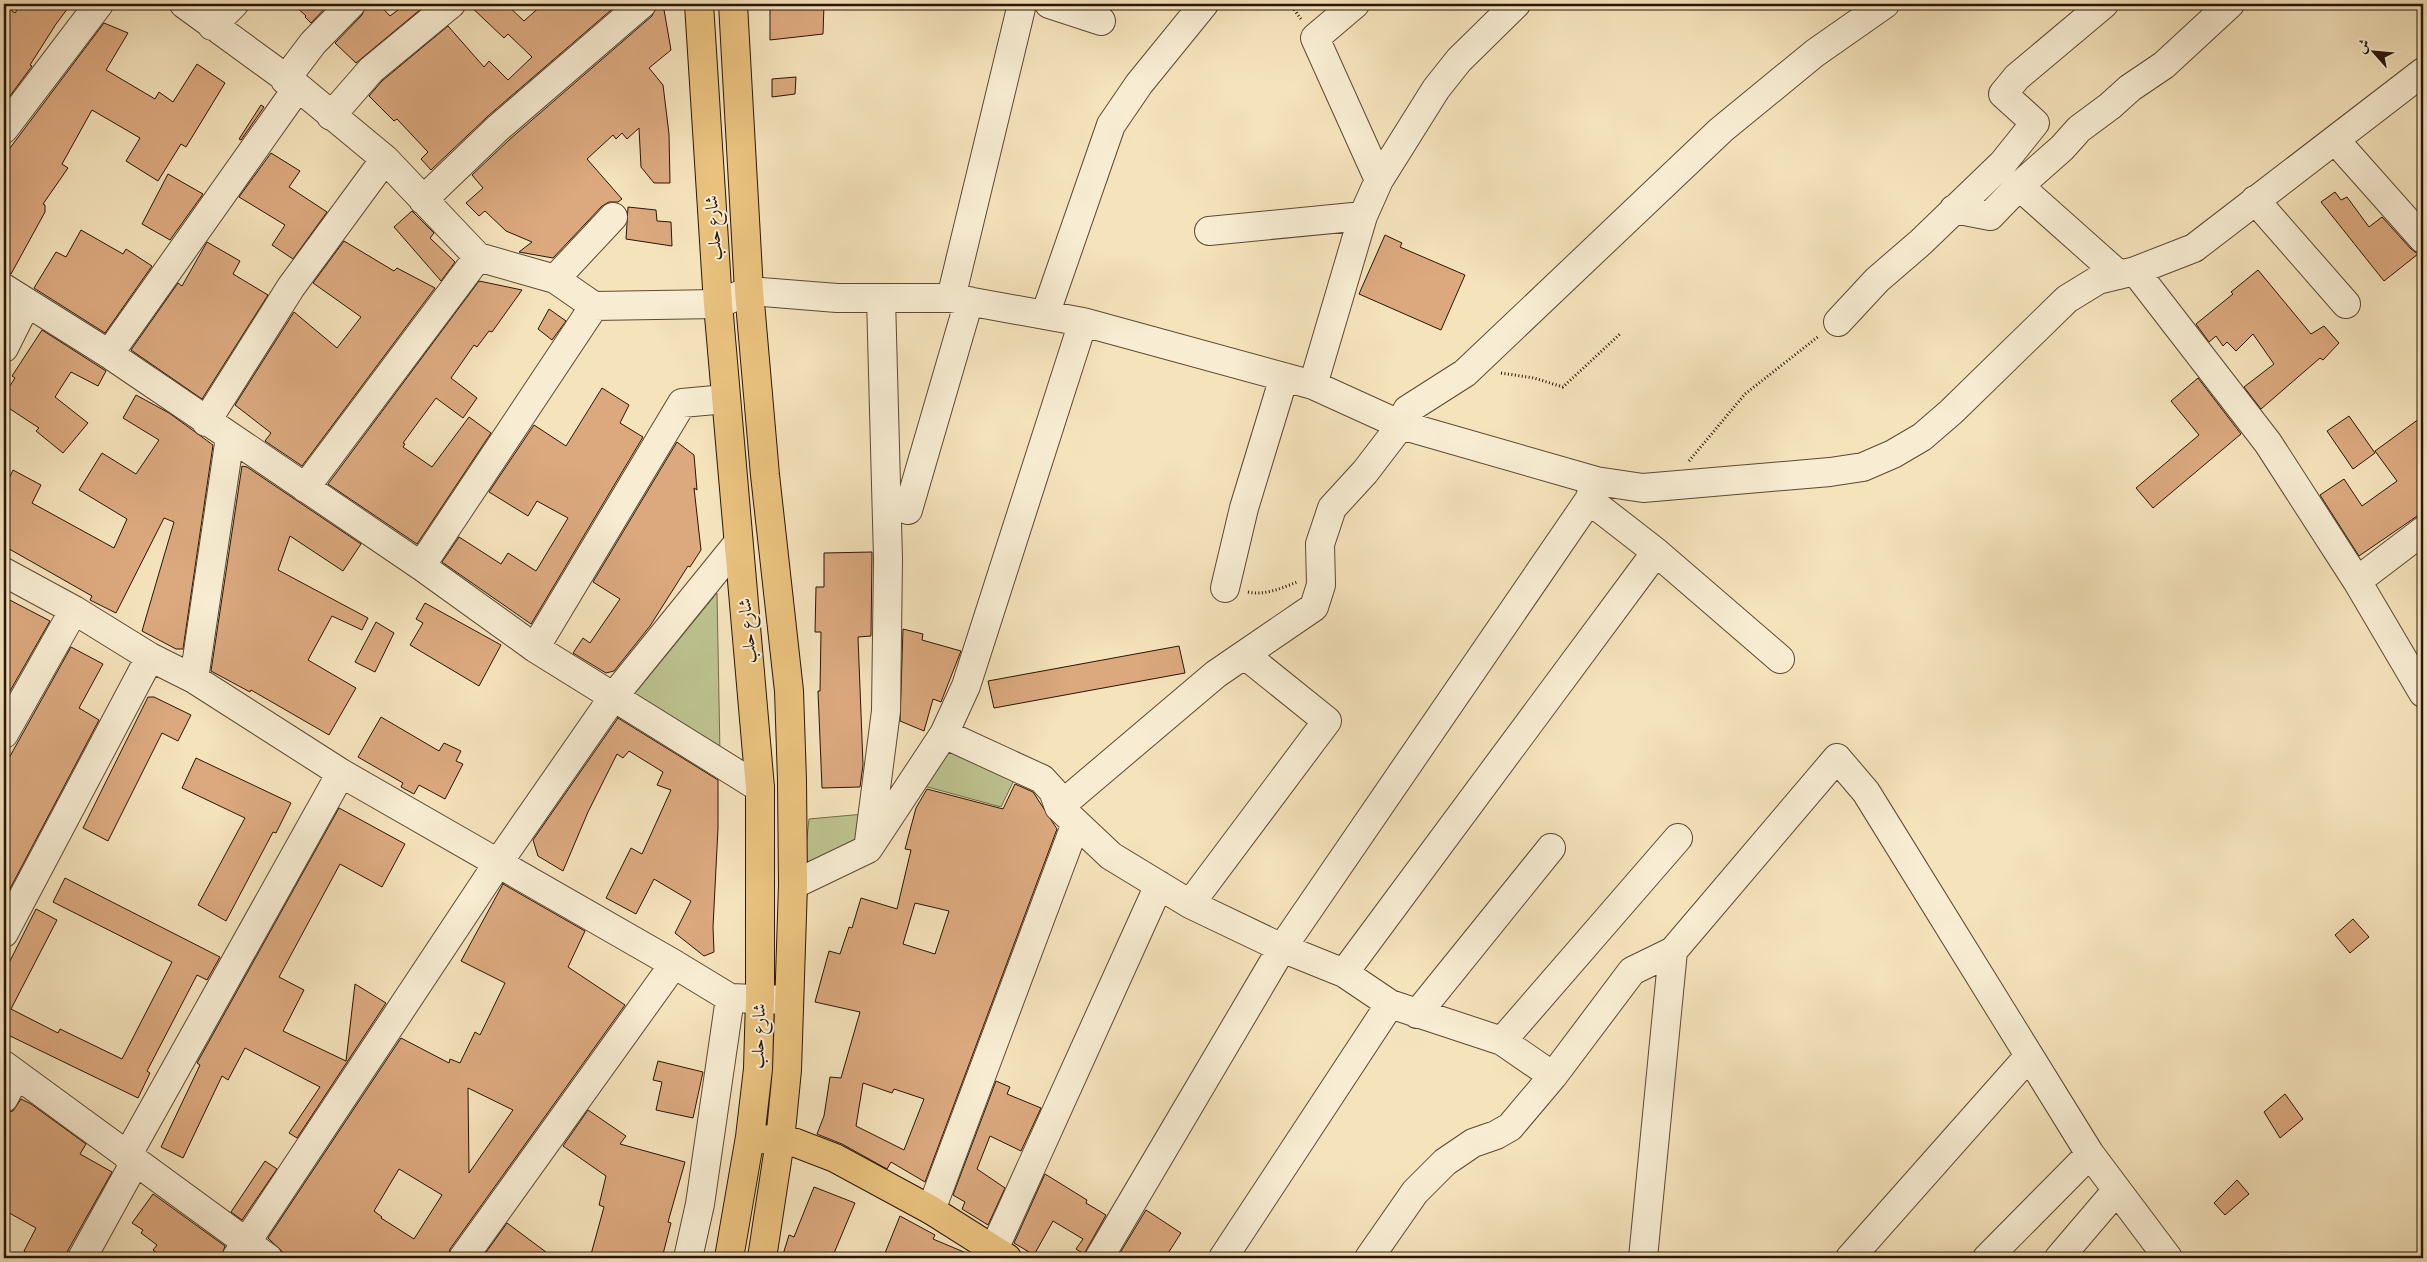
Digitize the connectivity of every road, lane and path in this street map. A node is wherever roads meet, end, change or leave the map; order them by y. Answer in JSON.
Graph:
{"nodes":[{"id":1,"x":99,"y":4,"type":"edge"},
{"id":2,"x":184,"y":4,"type":"edge"},
{"id":3,"x":234,"y":4,"type":"edge"},
{"id":4,"x":350,"y":4,"type":"edge"},
{"id":5,"x":451,"y":4,"type":"edge"},
{"id":6,"x":642,"y":4,"type":"edge"},
{"id":7,"x":699,"y":4,"type":"edge"},
{"id":8,"x":734,"y":4,"type":"edge"},
{"id":9,"x":1022,"y":4,"type":"edge"},
{"id":10,"x":1049,"y":4,"type":"edge"},
{"id":11,"x":1204,"y":4,"type":"edge"},
{"id":12,"x":1355,"y":4,"type":"edge"},
{"id":13,"x":1516,"y":4,"type":"edge"},
{"id":14,"x":1885,"y":4,"type":"edge"},
{"id":15,"x":2104,"y":4,"type":"edge"},
{"id":16,"x":2230,"y":4,"type":"edge"},
{"id":17,"x":1101,"y":20,"type":"dead end"},
{"id":18,"x":212,"y":26,"type":"junction"},
{"id":19,"x":2420,"y":80,"type":"edge"},
{"id":20,"x":292,"y":83,"type":"junction"},
{"id":21,"x":331,"y":116,"type":"junction"},
{"id":22,"x":4,"y":129,"type":"edge"},
{"id":23,"x":2334,"y":140,"type":"junction"},
{"id":24,"x":385,"y":160,"type":"junction"},
{"id":25,"x":1379,"y":180,"type":"junction"},
{"id":26,"x":2018,"y":186,"type":"junction"},
{"id":27,"x":423,"y":200,"type":"junction"},
{"id":28,"x":2255,"y":200,"type":"junction"},
{"id":29,"x":1954,"y":209,"type":"junction"},
{"id":30,"x":1364,"y":216,"type":"junction"},
{"id":31,"x":613,"y":217,"type":"dead end"},
{"id":32,"x":1209,"y":231,"type":"dead end"},
{"id":33,"x":2423,"y":239,"type":"edge"},
{"id":34,"x":478,"y":257,"type":"junction"},
{"id":35,"x":2128,"y":273,"type":"junction"},
{"id":36,"x":555,"y":279,"type":"junction"},
{"id":37,"x":4,"y":288,"type":"edge"},
{"id":38,"x":749,"y":291,"type":"junction"},
{"id":39,"x":882,"y":298,"type":"junction"},
{"id":40,"x":960,"y":300,"type":"junction"},
{"id":41,"x":26,"y":304,"type":"junction"},
{"id":42,"x":718,"y":304,"type":"junction"},
{"id":43,"x":2346,"y":304,"type":"dead end"},
{"id":44,"x":594,"y":306,"type":"junction"},
{"id":45,"x":1045,"y":315,"type":"junction"},
{"id":46,"x":1083,"y":322,"type":"junction"},
{"id":47,"x":1838,"y":322,"type":"joint"},
{"id":48,"x":1621,"y":333,"type":"dead end"},
{"id":49,"x":4,"y":348,"type":"edge"},
{"id":50,"x":109,"y":354,"type":"junction"},
{"id":51,"x":1465,"y":373,"type":"junction"},
{"id":52,"x":1284,"y":377,"type":"junction"},
{"id":53,"x":1313,"y":384,"type":"junction"},
{"id":54,"x":726,"y":399,"type":"junction"},
{"id":55,"x":206,"y":422,"type":"junction"},
{"id":56,"x":1401,"y":426,"type":"junction"},
{"id":57,"x":230,"y":437,"type":"junction"},
{"id":58,"x":1667,"y":487,"type":"junction"},
{"id":59,"x":305,"y":488,"type":"junction"},
{"id":60,"x":1593,"y":490,"type":"junction"},
{"id":61,"x":908,"y":510,"type":"dead end"},
{"id":62,"x":2423,"y":531,"type":"edge"},
{"id":63,"x":738,"y":543,"type":"junction"},
{"id":64,"x":1656,"y":552,"type":"junction"},
{"id":65,"x":420,"y":566,"type":"junction"},
{"id":66,"x":4,"y":572,"type":"edge"},
{"id":67,"x":2357,"y":581,"type":"junction"},
{"id":68,"x":1321,"y":585,"type":"junction"},
{"id":69,"x":1225,"y":588,"type":"joint"},
{"id":70,"x":74,"y":610,"type":"junction"},
{"id":71,"x":535,"y":648,"type":"junction"},
{"id":72,"x":1245,"y":655,"type":"junction"},
{"id":73,"x":150,"y":657,"type":"junction"},
{"id":74,"x":1780,"y":659,"type":"dead end"},
{"id":75,"x":194,"y":679,"type":"junction"},
{"id":76,"x":2423,"y":693,"type":"edge"},
{"id":77,"x":614,"y":696,"type":"junction"},
{"id":78,"x":4,"y":734,"type":"edge"},
{"id":79,"x":944,"y":734,"type":"junction"},
{"id":80,"x":341,"y":773,"type":"junction"},
{"id":81,"x":760,"y":788,"type":"junction"},
{"id":82,"x":1067,"y":815,"type":"junction"},
{"id":83,"x":1678,"y":838,"type":"dead end"},
{"id":84,"x":1551,"y":848,"type":"dead end"},
{"id":85,"x":868,"y":849,"type":"junction"},
{"id":86,"x":498,"y":863,"type":"junction"},
{"id":87,"x":793,"y":885,"type":"junction"},
{"id":88,"x":1159,"y":886,"type":"junction"},
{"id":89,"x":1190,"y":904,"type":"junction"},
{"id":90,"x":4,"y":933,"type":"edge"},
{"id":91,"x":1282,"y":948,"type":"junction"},
{"id":92,"x":1673,"y":951,"type":"junction"},
{"id":93,"x":674,"y":964,"type":"junction"},
{"id":94,"x":1344,"y":972,"type":"junction"},
{"id":95,"x":730,"y":998,"type":"junction"},
{"id":96,"x":760,"y":999,"type":"junction"},
{"id":97,"x":789,"y":1000,"type":"junction"},
{"id":98,"x":1390,"y":1004,"type":"junction"},
{"id":99,"x":1417,"y":1014,"type":"junction"},
{"id":100,"x":1502,"y":1042,"type":"junction"},
{"id":101,"x":2030,"y":1056,"type":"junction"},
{"id":102,"x":1554,"y":1076,"type":"junction"},
{"id":103,"x":8,"y":1079,"type":"edge"},
{"id":104,"x":750,"y":1137,"type":"junction"},
{"id":105,"x":780,"y":1141,"type":"junction"},
{"id":106,"x":2090,"y":1154,"type":"junction"},
{"id":107,"x":131,"y":1159,"type":"junction"},
{"id":108,"x":2117,"y":1190,"type":"junction"},
{"id":109,"x":931,"y":1210,"type":"junction"},
{"id":110,"x":240,"y":1251,"type":"edge"},
{"id":111,"x":1001,"y":1254,"type":"edge"},
{"id":112,"x":82,"y":1258,"type":"edge"},
{"id":113,"x":268,"y":1258,"type":"edge"},
{"id":114,"x":463,"y":1258,"type":"edge"},
{"id":115,"x":688,"y":1258,"type":"edge"},
{"id":116,"x":729,"y":1258,"type":"edge"},
{"id":117,"x":762,"y":1258,"type":"edge"},
{"id":118,"x":1099,"y":1258,"type":"edge"},
{"id":119,"x":1223,"y":1258,"type":"edge"},
{"id":120,"x":1369,"y":1258,"type":"edge"},
{"id":121,"x":1643,"y":1258,"type":"edge"},
{"id":122,"x":1850,"y":1258,"type":"edge"},
{"id":123,"x":1988,"y":1258,"type":"edge"},
{"id":124,"x":2059,"y":1258,"type":"edge"},
{"id":125,"x":2168,"y":1258,"type":"edge"}],
"edges":[{"from":1,"to":22,"type":"street"},
{"from":2,"to":18,"type":"street"},
{"from":3,"to":18,"type":"street"},
{"from":4,"to":20,"type":"street"},
{"from":5,"to":21,"type":"street"},
{"from":6,"to":27,"type":"street"},
{"from":7,"to":42,"type":"main road","name":"شارع حلب"},
{"from":8,"to":38,"type":"main road","name":"شارع حلب"},
{"from":9,"to":40,"type":"street"},
{"from":10,"to":17,"type":"street"},
{"from":11,"to":45,"type":"street"},
{"from":12,"to":25,"type":"street"},
{"from":13,"to":25,"type":"street"},
{"from":14,"to":51,"type":"street"},
{"from":15,"to":29,"type":"street"},
{"from":16,"to":26,"type":"street"},
{"from":18,"to":20,"type":"street"},
{"from":19,"to":23,"type":"street"},
{"from":20,"to":21,"type":"street"},
{"from":20,"to":50,"type":"street"},
{"from":21,"to":24,"type":"street"},
{"from":23,"to":28,"type":"street"},
{"from":23,"to":33,"type":"street"},
{"from":24,"to":27,"type":"street"},
{"from":24,"to":55,"type":"street"},
{"from":25,"to":30,"type":"street"},
{"from":26,"to":29,"type":"street"},
{"from":26,"to":35,"type":"street"},
{"from":27,"to":34,"type":"street"},
{"from":28,"to":35,"type":"street"},
{"from":28,"to":43,"type":"street"},
{"from":29,"to":47,"type":"street"},
{"from":30,"to":32,"type":"street"},
{"from":30,"to":53,"type":"street"},
{"from":31,"to":36,"type":"street"},
{"from":34,"to":36,"type":"street"},
{"from":34,"to":59,"type":"street"},
{"from":35,"to":58,"type":"street"},
{"from":35,"to":67,"type":"street"},
{"from":36,"to":44,"type":"street"},
{"from":37,"to":41,"type":"street"},
{"from":38,"to":39,"type":"street"},
{"from":38,"to":42,"type":"street"},
{"from":38,"to":87,"type":"main road","name":"شارع حلب"},
{"from":39,"to":40,"type":"street"},
{"from":39,"to":85,"type":"street"},
{"from":40,"to":45,"type":"street"},
{"from":40,"to":61,"type":"street"},
{"from":41,"to":49,"type":"street"},
{"from":41,"to":50,"type":"street"},
{"from":42,"to":44,"type":"street"},
{"from":42,"to":54,"type":"main road","name":"شارع حلب"},
{"from":44,"to":65,"type":"street"},
{"from":45,"to":46,"type":"street"},
{"from":46,"to":52,"type":"street"},
{"from":46,"to":79,"type":"street"},
{"from":47,"to":58,"type":"path"},
{"from":48,"to":51,"type":"path"},
{"from":50,"to":55,"type":"street"},
{"from":51,"to":56,"type":"street"},
{"from":52,"to":53,"type":"street"},
{"from":52,"to":69,"type":"street"},
{"from":53,"to":56,"type":"street"},
{"from":54,"to":63,"type":"main road","name":"شارع حلب"},
{"from":54,"to":71,"type":"street"},
{"from":55,"to":57,"type":"street"},
{"from":56,"to":60,"type":"street"},
{"from":56,"to":68,"type":"street"},
{"from":57,"to":59,"type":"street"},
{"from":57,"to":75,"type":"street"},
{"from":58,"to":60,"type":"street"},
{"from":59,"to":65,"type":"street"},
{"from":60,"to":64,"type":"street"},
{"from":60,"to":91,"type":"street"},
{"from":62,"to":67,"type":"street"},
{"from":63,"to":77,"type":"street"},
{"from":63,"to":81,"type":"main road","name":"شارع حلب"},
{"from":64,"to":74,"type":"street"},
{"from":64,"to":94,"type":"street"},
{"from":65,"to":71,"type":"street"},
{"from":66,"to":70,"type":"street"},
{"from":67,"to":76,"type":"street"},
{"from":68,"to":69,"type":"path"},
{"from":68,"to":72,"type":"street"},
{"from":70,"to":73,"type":"street"},
{"from":70,"to":78,"type":"street"},
{"from":71,"to":77,"type":"street"},
{"from":72,"to":82,"type":"street"},
{"from":72,"to":89,"type":"street"},
{"from":73,"to":75,"type":"street"},
{"from":73,"to":90,"type":"street"},
{"from":75,"to":80,"type":"street"},
{"from":77,"to":81,"type":"street"},
{"from":77,"to":86,"type":"street"},
{"from":79,"to":82,"type":"street"},
{"from":79,"to":85,"type":"street"},
{"from":80,"to":86,"type":"street"},
{"from":80,"to":107,"type":"street"},
{"from":81,"to":96,"type":"main road","name":"شارع حلب"},
{"from":82,"to":88,"type":"street"},
{"from":82,"to":109,"type":"street"},
{"from":83,"to":100,"type":"street"},
{"from":84,"to":99,"type":"street"},
{"from":85,"to":87,"type":"street"},
{"from":86,"to":93,"type":"street"},
{"from":86,"to":110,"type":"street"},
{"from":87,"to":97,"type":"main road","name":"شارع حلب"},
{"from":88,"to":89,"type":"street"},
{"from":88,"to":111,"type":"street"},
{"from":89,"to":91,"type":"street"},
{"from":91,"to":94,"type":"street"},
{"from":91,"to":118,"type":"street"},
{"from":92,"to":101,"type":"street"},
{"from":92,"to":102,"type":"street"},
{"from":92,"to":121,"type":"street"},
{"from":93,"to":95,"type":"street"},
{"from":93,"to":114,"type":"street"},
{"from":94,"to":98,"type":"street"},
{"from":95,"to":96,"type":"street"},
{"from":95,"to":115,"type":"street"},
{"from":96,"to":97,"type":"street"},
{"from":96,"to":104,"type":"main road","name":"شارع حلب"},
{"from":97,"to":105,"type":"main road","name":"شارع حلب"},
{"from":98,"to":99,"type":"street"},
{"from":98,"to":119,"type":"street"},
{"from":99,"to":100,"type":"street"},
{"from":100,"to":102,"type":"street"},
{"from":101,"to":106,"type":"street"},
{"from":101,"to":122,"type":"street"},
{"from":102,"to":120,"type":"street"},
{"from":103,"to":107,"type":"street"},
{"from":104,"to":105,"type":"main road"},
{"from":104,"to":116,"type":"main road","name":"شارع حلب"},
{"from":105,"to":109,"type":"main road"},
{"from":105,"to":117,"type":"main road","name":"شارع حلب"},
{"from":106,"to":108,"type":"street"},
{"from":106,"to":123,"type":"street"},
{"from":107,"to":110,"type":"street"},
{"from":107,"to":112,"type":"street"},
{"from":108,"to":124,"type":"street"},
{"from":108,"to":125,"type":"street"},
{"from":109,"to":111,"type":"main road"},
{"from":110,"to":113,"type":"street"}]}
